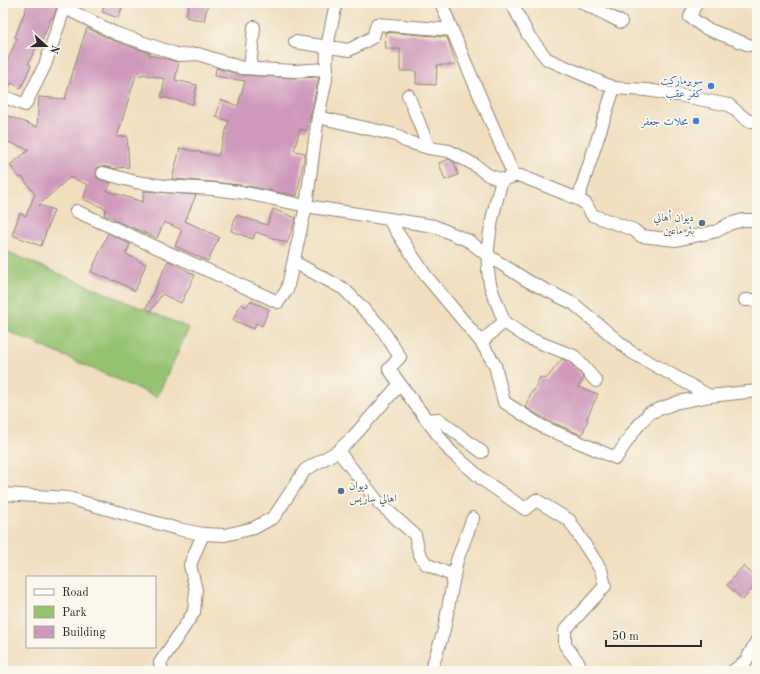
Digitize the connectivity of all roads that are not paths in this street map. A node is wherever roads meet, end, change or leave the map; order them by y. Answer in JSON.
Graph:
{"nodes":[{"id":1,"x":336,"y":3,"type":"edge"},
{"id":2,"x":441,"y":3,"type":"edge"},
{"id":3,"x":512,"y":3,"type":"edge"},
{"id":4,"x":583,"y":3,"type":"edge"},
{"id":5,"x":696,"y":3,"type":"edge"},
{"id":6,"x":65,"y":6,"type":"edge"},
{"id":7,"x":621,"y":22,"type":"dead end"},
{"id":8,"x":254,"y":26,"type":"dead end"},
{"id":9,"x":452,"y":30,"type":"junction"},
{"id":10,"x":295,"y":42,"type":"dead end"},
{"id":11,"x":749,"y":45,"type":"dead end"},
{"id":12,"x":328,"y":47,"type":"junction"},
{"id":13,"x":250,"y":68,"type":"junction"},
{"id":14,"x":327,"y":69,"type":"junction"},
{"id":15,"x":614,"y":88,"type":"junction"},
{"id":16,"x":408,"y":95,"type":"dead end"},
{"id":17,"x":3,"y":96,"type":"edge"},
{"id":18,"x":318,"y":118,"type":"junction"},
{"id":19,"x":757,"y":121,"type":"edge"},
{"id":20,"x":429,"y":148,"type":"junction"},
{"id":21,"x":103,"y":173,"type":"dead end"},
{"id":22,"x":514,"y":176,"type":"junction"},
{"id":23,"x":502,"y":180,"type":"junction"},
{"id":24,"x":578,"y":200,"type":"junction"},
{"id":25,"x":306,"y":206,"type":"junction"},
{"id":26,"x":76,"y":211,"type":"dead end"},
{"id":27,"x":388,"y":220,"type":"junction"},
{"id":28,"x":757,"y":220,"type":"edge"},
{"id":29,"x":487,"y":255,"type":"junction"},
{"id":30,"x":294,"y":262,"type":"junction"},
{"id":31,"x":504,"y":322,"type":"junction"},
{"id":32,"x":481,"y":342,"type":"junction"},
{"id":33,"x":596,"y":381,"type":"dead end"},
{"id":34,"x":400,"y":384,"type":"junction"},
{"id":35,"x":757,"y":391,"type":"edge"},
{"id":36,"x":710,"y":396,"type":"junction"},
{"id":37,"x":427,"y":420,"type":"junction"},
{"id":38,"x":338,"y":451,"type":"junction"},
{"id":39,"x":482,"y":452,"type":"dead end"},
{"id":40,"x":3,"y":494,"type":"edge"},
{"id":41,"x":473,"y":518,"type":"dead end"},
{"id":42,"x":203,"y":534,"type":"junction"},
{"id":43,"x":454,"y":576,"type":"junction"},
{"id":44,"x":757,"y":640,"type":"edge"},
{"id":45,"x":162,"y":671,"type":"edge"},
{"id":46,"x":431,"y":671,"type":"edge"},
{"id":47,"x":582,"y":671,"type":"edge"},
{"id":48,"x":733,"y":671,"type":"edge"}],
"edges":[{"from":1,"to":12,"type":"street"},
{"from":2,"to":9,"type":"street"},
{"from":3,"to":15,"type":"street"},
{"from":4,"to":7,"type":"street"},
{"from":5,"to":11,"type":"street"},
{"from":6,"to":13,"type":"street"},
{"from":6,"to":17,"type":"street"},
{"from":8,"to":13,"type":"street"},
{"from":9,"to":12,"type":"street"},
{"from":9,"to":22,"type":"street"},
{"from":10,"to":12,"type":"street"},
{"from":12,"to":14,"type":"street"},
{"from":13,"to":14,"type":"street"},
{"from":14,"to":18,"type":"street"},
{"from":15,"to":19,"type":"street"},
{"from":15,"to":24,"type":"street"},
{"from":16,"to":20,"type":"street"},
{"from":18,"to":20,"type":"street"},
{"from":18,"to":25,"type":"street"},
{"from":20,"to":23,"type":"street"},
{"from":21,"to":25,"type":"street"},
{"from":22,"to":23,"type":"street"},
{"from":22,"to":24,"type":"street"},
{"from":23,"to":29,"type":"street"},
{"from":24,"to":28,"type":"street"},
{"from":25,"to":27,"type":"street"},
{"from":25,"to":30,"type":"street"},
{"from":26,"to":30,"type":"street"},
{"from":27,"to":29,"type":"street"},
{"from":27,"to":32,"type":"street"},
{"from":29,"to":31,"type":"street"},
{"from":29,"to":36,"type":"street"},
{"from":30,"to":34,"type":"street"},
{"from":31,"to":32,"type":"street"},
{"from":31,"to":33,"type":"street"},
{"from":32,"to":36,"type":"street"},
{"from":34,"to":37,"type":"street"},
{"from":34,"to":38,"type":"street"},
{"from":35,"to":36,"type":"street"},
{"from":37,"to":39,"type":"street"},
{"from":37,"to":47,"type":"street"},
{"from":38,"to":42,"type":"street"},
{"from":38,"to":43,"type":"street"},
{"from":40,"to":42,"type":"street"},
{"from":41,"to":43,"type":"street"},
{"from":42,"to":45,"type":"street"},
{"from":43,"to":46,"type":"street"},
{"from":44,"to":48,"type":"street"}]}
